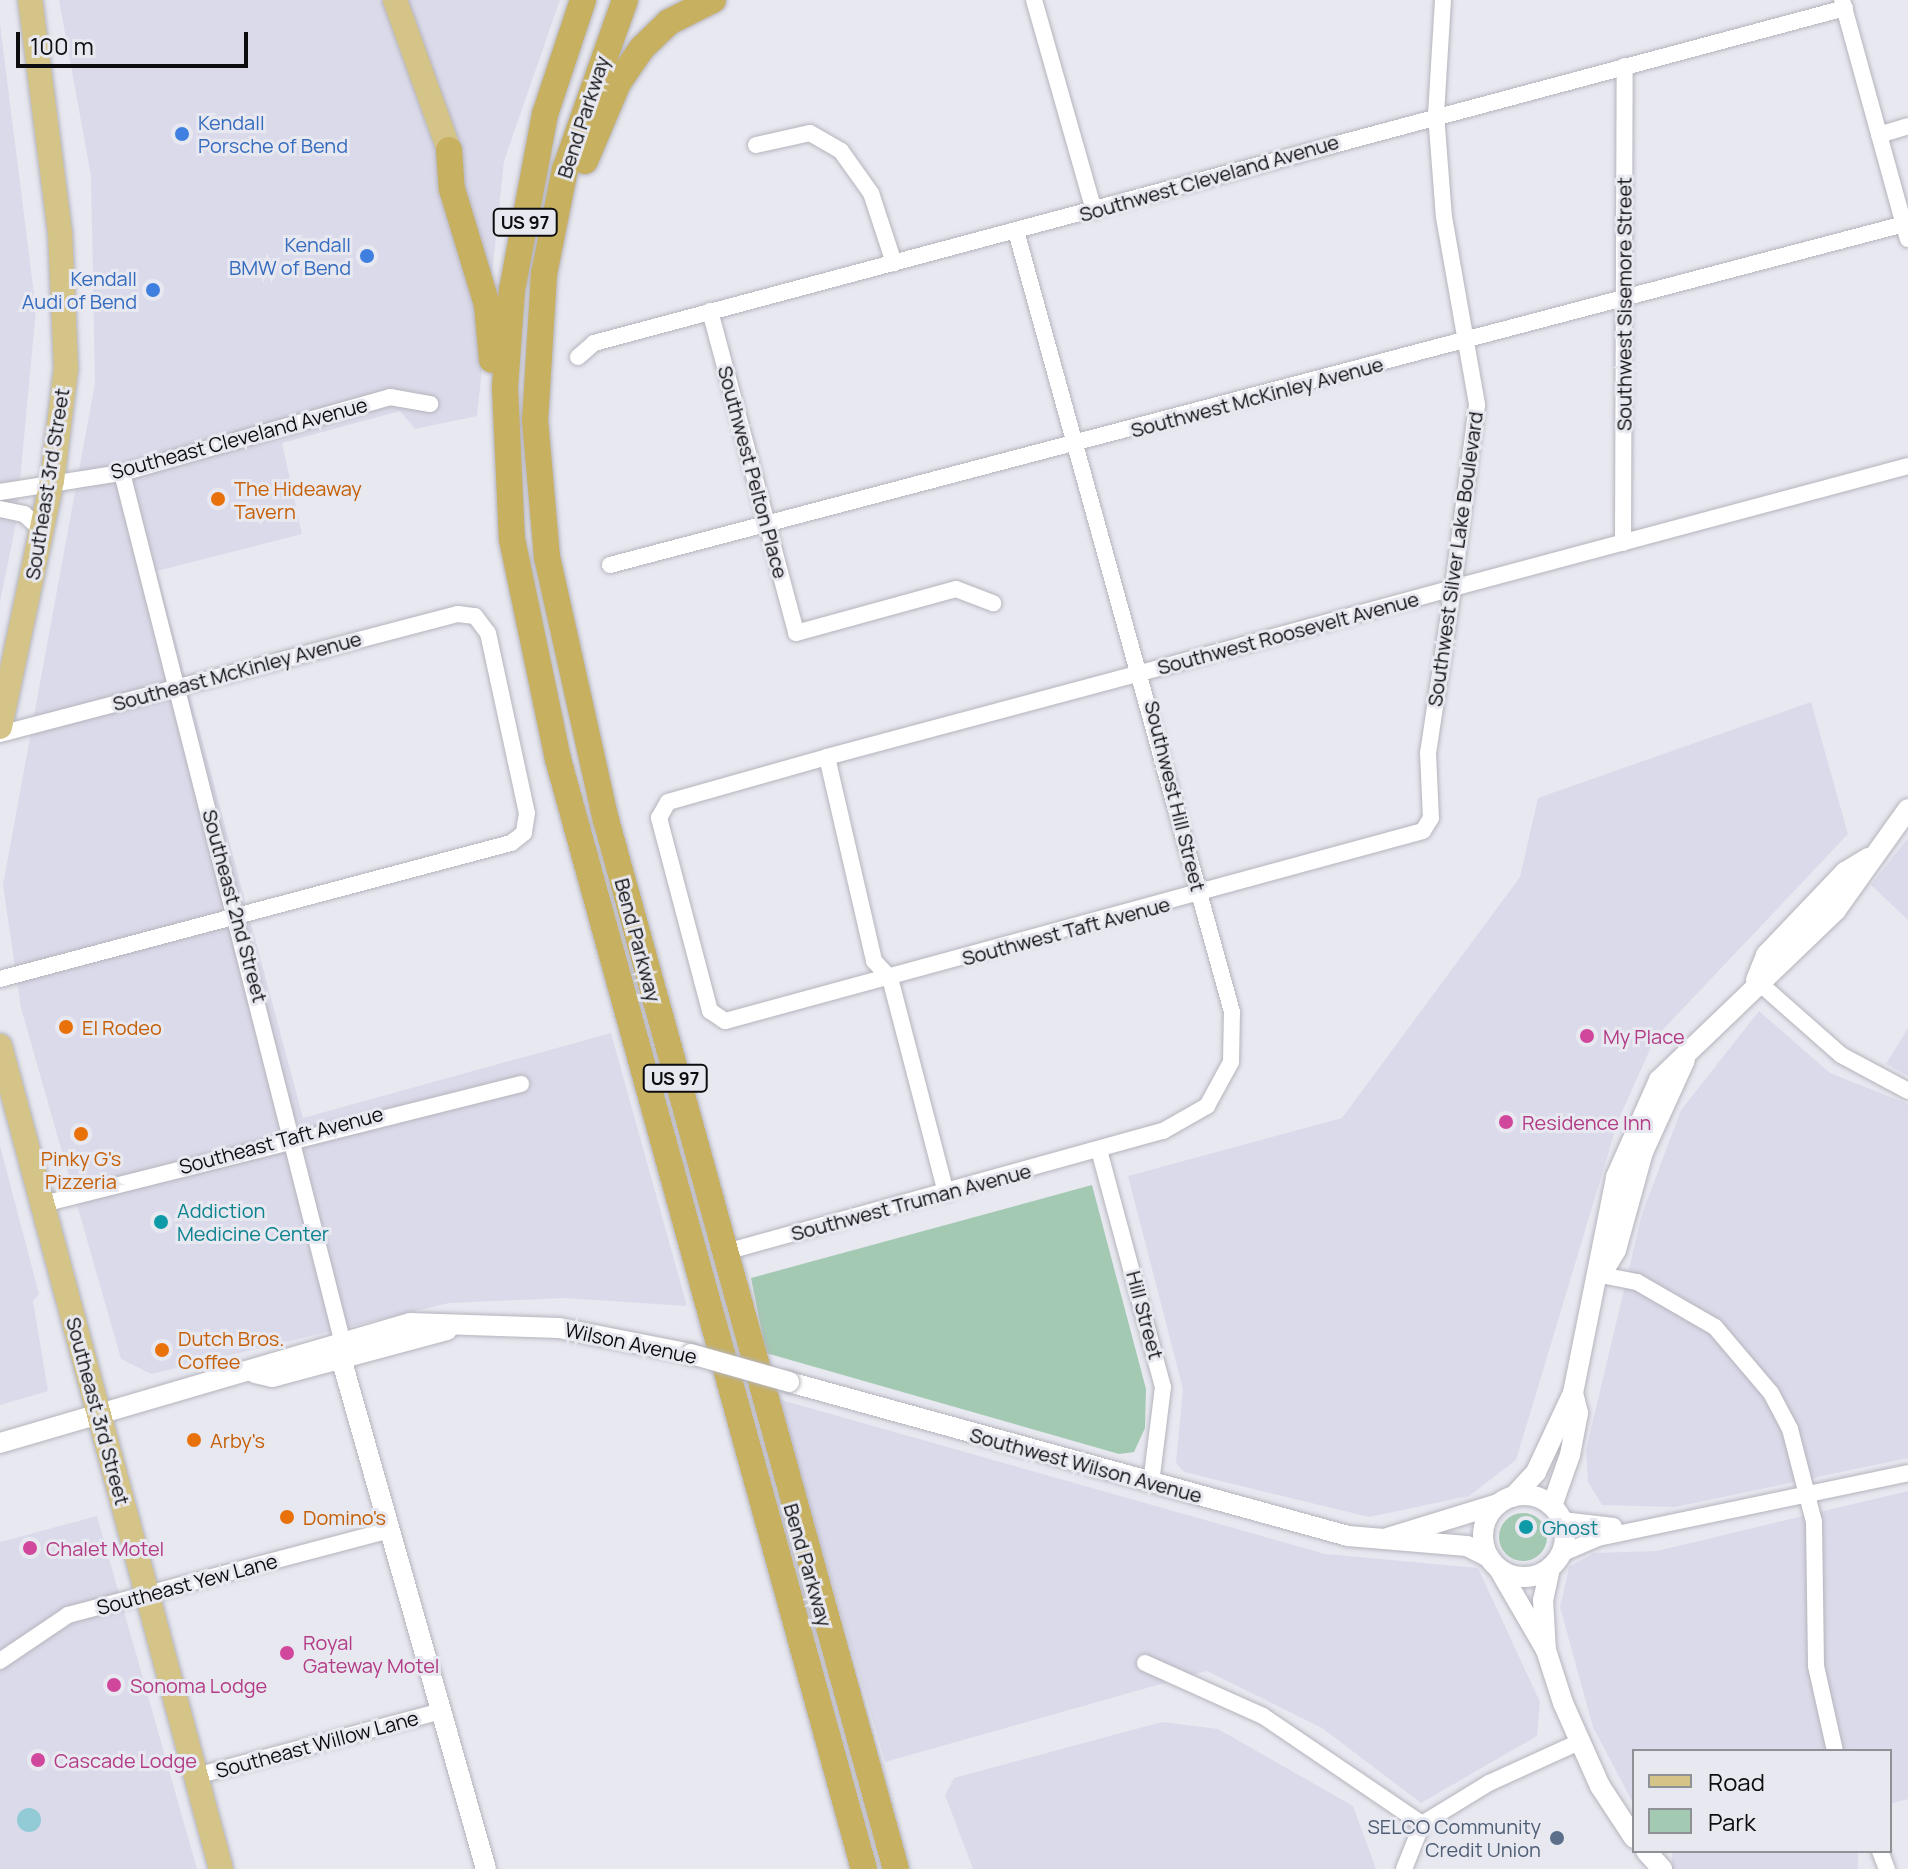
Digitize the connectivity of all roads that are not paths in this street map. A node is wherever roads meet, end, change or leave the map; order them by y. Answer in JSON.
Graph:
{"nodes":[{"id":1,"x":30,"y":0,"type":"edge"},
{"id":2,"x":395,"y":0,"type":"edge"},
{"id":3,"x":583,"y":0,"type":"edge"},
{"id":4,"x":625,"y":0,"type":"edge"},
{"id":5,"x":713,"y":0,"type":"edge"},
{"id":6,"x":1034,"y":0,"type":"edge"},
{"id":7,"x":1443,"y":0,"type":"edge"},
{"id":8,"x":1844,"y":4,"type":"edge"},
{"id":9,"x":1625,"y":66,"type":"junction"},
{"id":10,"x":1436,"y":114,"type":"junction"},
{"id":11,"x":1908,"y":126,"type":"edge"},
{"id":12,"x":1879,"y":135,"type":"junction"},
{"id":13,"x":756,"y":145,"type":"dead end"},
{"id":14,"x":449,"y":150,"type":"joint"},
{"id":15,"x":1094,"y":211,"type":"junction"},
{"id":16,"x":1016,"y":231,"type":"junction"},
{"id":17,"x":1906,"y":232,"type":"edge"},
{"id":18,"x":894,"y":263,"type":"junction"},
{"id":19,"x":544,"y":274,"type":"junction"},
{"id":20,"x":1624,"y":297,"type":"junction"},
{"id":21,"x":710,"y":311,"type":"junction"},
{"id":22,"x":1463,"y":342,"type":"junction"},
{"id":23,"x":578,"y":357,"type":"dead end"},
{"id":24,"x":430,"y":404,"type":"dead end"},
{"id":25,"x":1078,"y":445,"type":"junction"},
{"id":26,"x":505,"y":451,"type":"junction"},
{"id":27,"x":1908,"y":466,"type":"edge"},
{"id":28,"x":122,"y":473,"type":"junction"},
{"id":29,"x":52,"y":481,"type":"junction"},
{"id":30,"x":0,"y":492,"type":"edge"},
{"id":31,"x":0,"y":509,"type":"edge"},
{"id":32,"x":769,"y":528,"type":"junction"},
{"id":33,"x":42,"y":530,"type":"junction"},
{"id":34,"x":1623,"y":543,"type":"junction"},
{"id":35,"x":610,"y":565,"type":"dead end"},
{"id":36,"x":1453,"y":588,"type":"junction"},
{"id":37,"x":993,"y":603,"type":"dead end"},
{"id":38,"x":1144,"y":672,"type":"junction"},
{"id":39,"x":178,"y":685,"type":"junction"},
{"id":40,"x":0,"y":727,"type":"edge"},
{"id":41,"x":0,"y":734,"type":"edge"},
{"id":42,"x":827,"y":757,"type":"junction"},
{"id":43,"x":1908,"y":809,"type":"edge"},
{"id":44,"x":1423,"y":831,"type":"joint"},
{"id":45,"x":1200,"y":894,"type":"junction"},
{"id":46,"x":238,"y":915,"type":"junction"},
{"id":47,"x":890,"y":978,"type":"junction"},
{"id":48,"x":0,"y":979,"type":"edge"},
{"id":49,"x":1756,"y":980,"type":"junction"},
{"id":50,"x":710,"y":1011,"type":"joint"},
{"id":51,"x":0,"y":1046,"type":"edge"},
{"id":52,"x":521,"y":1084,"type":"dead end"},
{"id":53,"x":1908,"y":1091,"type":"edge"},
{"id":54,"x":293,"y":1137,"type":"junction"},
{"id":55,"x":1099,"y":1150,"type":"junction"},
{"id":56,"x":946,"y":1193,"type":"junction"},
{"id":57,"x":43,"y":1204,"type":"junction"},
{"id":58,"x":722,"y":1253,"type":"junction"},
{"id":59,"x":1601,"y":1275,"type":"junction"},
{"id":60,"x":470,"y":1323,"type":"junction"},
{"id":61,"x":342,"y":1349,"type":"junction"},
{"id":62,"x":789,"y":1382,"type":"joint"},
{"id":63,"x":1573,"y":1393,"type":"junction"},
{"id":64,"x":99,"y":1414,"type":"junction"},
{"id":65,"x":0,"y":1443,"type":"edge"},
{"id":66,"x":1908,"y":1473,"type":"edge"},
{"id":67,"x":1151,"y":1483,"type":"junction"},
{"id":68,"x":1809,"y":1497,"type":"junction"},
{"id":69,"x":1507,"y":1500,"type":"junction"},
{"id":70,"x":1557,"y":1513,"type":"junction"},
{"id":71,"x":1647,"y":1529,"type":"junction"},
{"id":72,"x":385,"y":1531,"type":"junction"},
{"id":73,"x":1384,"y":1539,"type":"junction"},
{"id":74,"x":1556,"y":1561,"type":"junction"},
{"id":75,"x":1494,"y":1563,"type":"junction"},
{"id":76,"x":147,"y":1595,"type":"junction"},
{"id":77,"x":1546,"y":1650,"type":"junction"},
{"id":78,"x":0,"y":1661,"type":"edge"},
{"id":79,"x":1145,"y":1663,"type":"dead end"},
{"id":80,"x":438,"y":1712,"type":"junction"},
{"id":81,"x":1579,"y":1742,"type":"junction"},
{"id":82,"x":1835,"y":1749,"type":"edge"},
{"id":83,"x":196,"y":1776,"type":"junction"},
{"id":84,"x":1422,"y":1824,"type":"junction"},
{"id":85,"x":1632,"y":1835,"type":"edge"},
{"id":86,"x":1648,"y":1853,"type":"edge"},
{"id":87,"x":216,"y":1868,"type":"edge"},
{"id":88,"x":486,"y":1869,"type":"edge"},
{"id":89,"x":864,"y":1869,"type":"edge"},
{"id":90,"x":896,"y":1869,"type":"edge"},
{"id":91,"x":1404,"y":1869,"type":"edge"},
{"id":92,"x":1662,"y":1869,"type":"edge"}],
"edges":[{"from":1,"to":29,"type":"main road","name":"Southeast 3rd Street"},
{"from":2,"to":14,"type":"main road"},
{"from":3,"to":26,"type":"highway","name":"Bend Parkway","number":"US 97"},
{"from":4,"to":19,"type":"highway","name":"Bend Parkway","number":"US 97"},
{"from":5,"to":19,"type":"highway"},
{"from":6,"to":15,"type":"street"},
{"from":7,"to":10,"type":"street","name":"Southwest Silver Lake Boulevard"},
{"from":8,"to":9,"type":"street","name":"Southwest Cleveland Avenue"},
{"from":8,"to":12,"type":"street"},
{"from":9,"to":10,"type":"street","name":"Southwest Cleveland Avenue"},
{"from":9,"to":20,"type":"street","name":"Southwest Sisemore Street"},
{"from":10,"to":15,"type":"street","name":"Southwest Cleveland Avenue"},
{"from":10,"to":22,"type":"street","name":"Southwest Silver Lake Boulevard"},
{"from":11,"to":12,"type":"street"},
{"from":12,"to":17,"type":"street"},
{"from":13,"to":18,"type":"street"},
{"from":14,"to":26,"type":"highway"},
{"from":15,"to":16,"type":"street","name":"Southwest Cleveland Avenue"},
{"from":16,"to":18,"type":"street","name":"Southwest Cleveland Avenue"},
{"from":16,"to":25,"type":"street","name":"Southwest Hill Street"},
{"from":17,"to":20,"type":"street","name":"Southwest McKinley Avenue"},
{"from":18,"to":21,"type":"street","name":"Southwest Cleveland Avenue"},
{"from":19,"to":58,"type":"highway","name":"Bend Parkway","number":"US 97"},
{"from":20,"to":22,"type":"street","name":"Southwest McKinley Avenue"},
{"from":20,"to":34,"type":"street","name":"Southwest Sisemore Street"},
{"from":21,"to":23,"type":"street","name":"Southwest Cleveland Avenue"},
{"from":21,"to":32,"type":"street","name":"Southwest Pelton Place"},
{"from":22,"to":25,"type":"street","name":"Southwest McKinley Avenue"},
{"from":22,"to":36,"type":"street","name":"Southwest Silver Lake Boulevard"},
{"from":24,"to":28,"type":"street","name":"Southeast Cleveland Avenue"},
{"from":25,"to":32,"type":"street","name":"Southwest McKinley Avenue"},
{"from":25,"to":38,"type":"street","name":"Southwest Hill Street"},
{"from":26,"to":89,"type":"highway","name":"Bend Parkway","number":"US 97"},
{"from":27,"to":34,"type":"street","name":"Southwest Roosevelt Avenue"},
{"from":28,"to":29,"type":"street","name":"Southeast Cleveland Avenue"},
{"from":28,"to":39,"type":"street","name":"Southeast 2nd Street"},
{"from":29,"to":30,"type":"street","name":"Southeast Cleveland Avenue"},
{"from":29,"to":33,"type":"main road","name":"Southeast 3rd Street"},
{"from":31,"to":33,"type":"street"},
{"from":32,"to":35,"type":"street","name":"Southwest McKinley Avenue"},
{"from":32,"to":37,"type":"street","name":"Southwest Pelton Place"},
{"from":33,"to":40,"type":"main road","name":"Southeast 3rd Street"},
{"from":34,"to":36,"type":"street","name":"Southwest Roosevelt Avenue"},
{"from":36,"to":38,"type":"street","name":"Southwest Roosevelt Avenue"},
{"from":36,"to":44,"type":"street","name":"Southwest Silver Lake Boulevard"},
{"from":38,"to":42,"type":"street","name":"Southwest Roosevelt Avenue"},
{"from":38,"to":45,"type":"street","name":"Southwest Hill Street"},
{"from":39,"to":41,"type":"street","name":"Southeast McKinley Avenue"},
{"from":39,"to":46,"type":"street","name":"Southeast 2nd Street"},
{"from":39,"to":46,"type":"street","name":"Southeast McKinley Avenue"},
{"from":42,"to":47,"type":"street"},
{"from":42,"to":50,"type":"street","name":"Southwest Roosevelt Avenue"},
{"from":43,"to":49,"type":"street"},
{"from":44,"to":45,"type":"street","name":"Southwest Taft Avenue"},
{"from":45,"to":47,"type":"street","name":"Southwest Taft Avenue"},
{"from":45,"to":55,"type":"street","name":"Southwest Hill Street"},
{"from":46,"to":48,"type":"street"},
{"from":46,"to":54,"type":"street","name":"Southeast 2nd Street"},
{"from":47,"to":50,"type":"street","name":"Southwest Taft Avenue"},
{"from":47,"to":56,"type":"street"},
{"from":49,"to":53,"type":"street"},
{"from":49,"to":59,"type":"street"},
{"from":51,"to":57,"type":"main road","name":"Southeast 3rd Street"},
{"from":52,"to":54,"type":"street","name":"Southeast Taft Avenue"},
{"from":54,"to":57,"type":"street","name":"Southeast Taft Avenue"},
{"from":54,"to":61,"type":"street","name":"Southeast 2nd Street"},
{"from":55,"to":56,"type":"street","name":"Southwest Truman Avenue"},
{"from":55,"to":67,"type":"street","name":"Hill Street"},
{"from":56,"to":58,"type":"street","name":"Southwest Truman Avenue"},
{"from":57,"to":64,"type":"main road","name":"Southeast 3rd Street"},
{"from":58,"to":90,"type":"highway","name":"Bend Parkway","number":"US 97"},
{"from":59,"to":63,"type":"street"},
{"from":59,"to":68,"type":"street"},
{"from":60,"to":61,"type":"street","name":"Wilson Avenue"},
{"from":60,"to":61,"type":"street","name":"Wilson Avenue"},
{"from":60,"to":62,"type":"street","name":"Wilson Avenue","bridge":true},
{"from":61,"to":64,"type":"street","name":"Wilson Avenue"},
{"from":61,"to":72,"type":"street","name":"Southeast 2nd Street"},
{"from":62,"to":67,"type":"street","name":"Southwest Wilson Avenue"},
{"from":63,"to":69,"type":"street"},
{"from":63,"to":70,"type":"street"},
{"from":64,"to":65,"type":"street","name":"Wilson Avenue"},
{"from":64,"to":76,"type":"main road","name":"Southeast 3rd Street"},
{"from":66,"to":68,"type":"street"},
{"from":67,"to":73,"type":"street","name":"Southwest Wilson Avenue"},
{"from":68,"to":71,"type":"street"},
{"from":68,"to":82,"type":"street"},
{"from":69,"to":70,"type":"street"},
{"from":69,"to":73,"type":"street","name":"Southwest Wilson Avenue"},
{"from":69,"to":75,"type":"street"},
{"from":70,"to":71,"type":"street"},
{"from":70,"to":74,"type":"street"},
{"from":71,"to":74,"type":"street"},
{"from":72,"to":76,"type":"street","name":"Southeast Yew Lane"},
{"from":72,"to":80,"type":"street","name":"Southeast 2nd Street"},
{"from":73,"to":75,"type":"street","name":"Southwest Wilson Avenue"},
{"from":74,"to":75,"type":"street"},
{"from":74,"to":77,"type":"street"},
{"from":75,"to":77,"type":"street"},
{"from":76,"to":78,"type":"street","name":"Southeast Yew Lane"},
{"from":76,"to":83,"type":"main road","name":"Southeast 3rd Street"},
{"from":77,"to":81,"type":"street"},
{"from":79,"to":84,"type":"street"},
{"from":80,"to":83,"type":"street","name":"Southeast Willow Lane"},
{"from":80,"to":88,"type":"street","name":"Southeast 2nd Street"},
{"from":81,"to":84,"type":"street"},
{"from":81,"to":85,"type":"street"},
{"from":83,"to":87,"type":"main road","name":"Southeast 3rd Street"},
{"from":84,"to":91,"type":"street"},
{"from":86,"to":92,"type":"street"}]}
